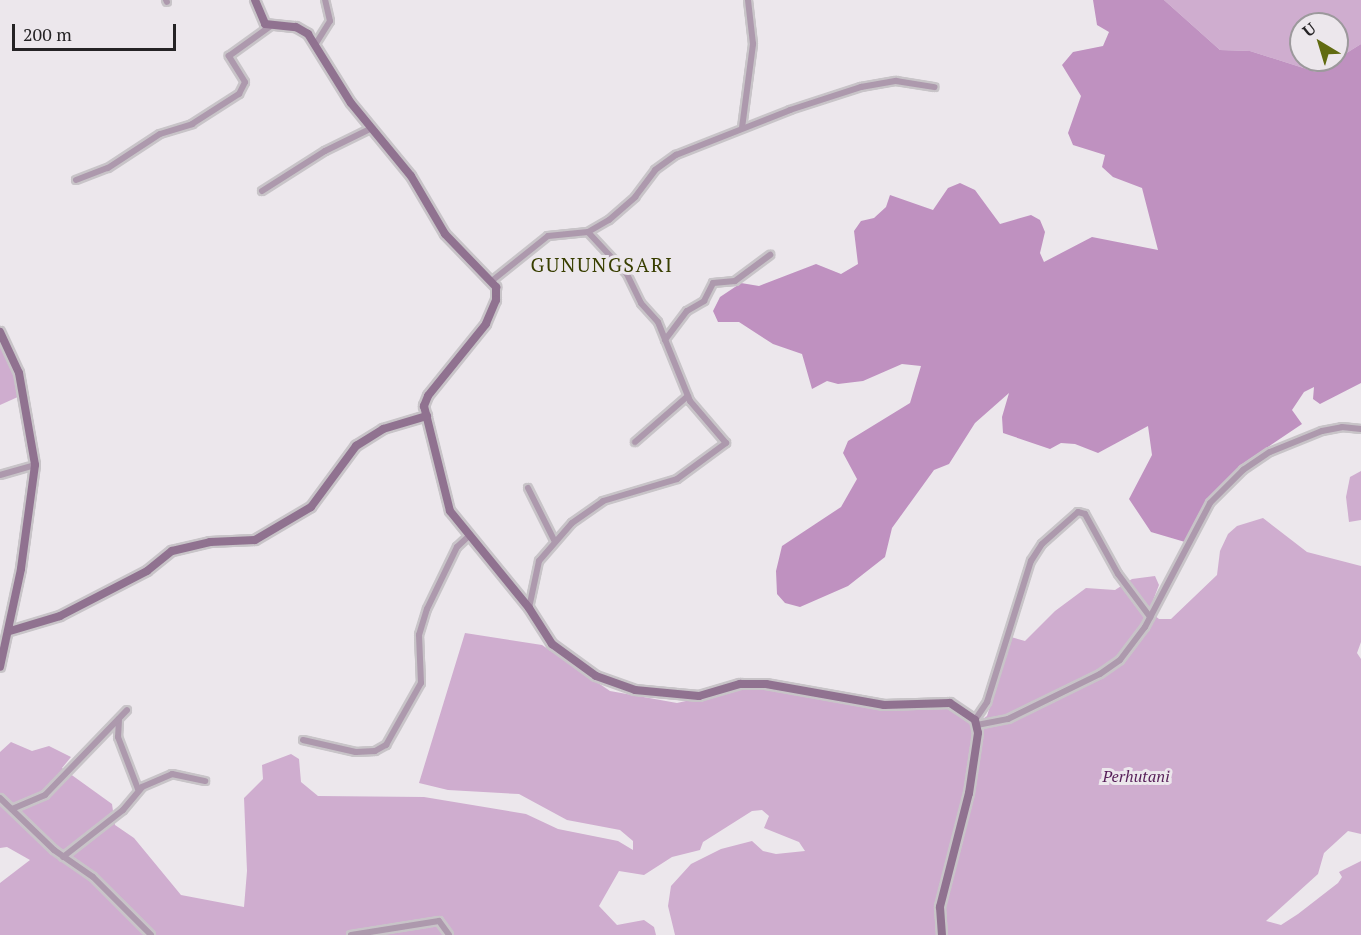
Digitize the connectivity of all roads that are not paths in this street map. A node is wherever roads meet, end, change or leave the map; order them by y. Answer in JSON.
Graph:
{"nodes":[{"id":1,"x":255,"y":0,"type":"edge"},
{"id":2,"x":325,"y":0,"type":"edge"},
{"id":3,"x":748,"y":0,"type":"edge"},
{"id":4,"x":273,"y":25,"type":"junction"},
{"id":5,"x":315,"y":45,"type":"junction"},
{"id":6,"x":935,"y":87,"type":"dead end"},
{"id":7,"x":742,"y":128,"type":"junction"},
{"id":8,"x":370,"y":129,"type":"junction"},
{"id":9,"x":76,"y":180,"type":"dead end"},
{"id":10,"x":262,"y":191,"type":"dead end"},
{"id":11,"x":588,"y":232,"type":"junction"},
{"id":12,"x":770,"y":255,"type":"dead end"},
{"id":13,"x":493,"y":280,"type":"junction"},
{"id":14,"x":0,"y":332,"type":"edge"},
{"id":15,"x":665,"y":340,"type":"junction"},
{"id":16,"x":688,"y":396,"type":"junction"},
{"id":17,"x":427,"y":416,"type":"junction"},
{"id":18,"x":1361,"y":429,"type":"edge"},
{"id":19,"x":636,"y":442,"type":"dead end"},
{"id":20,"x":35,"y":465,"type":"junction"},
{"id":21,"x":0,"y":475,"type":"edge"},
{"id":22,"x":528,"y":488,"type":"dead end"},
{"id":23,"x":469,"y":536,"type":"junction"},
{"id":24,"x":555,"y":542,"type":"junction"},
{"id":25,"x":529,"y":608,"type":"junction"},
{"id":26,"x":1150,"y":617,"type":"junction"},
{"id":27,"x":10,"y":631,"type":"junction"},
{"id":28,"x":0,"y":663,"type":"edge"},
{"id":29,"x":127,"y":710,"type":"dead end"},
{"id":30,"x":119,"y":719,"type":"junction"},
{"id":31,"x":976,"y":723,"type":"junction"},
{"id":32,"x":303,"y":740,"type":"dead end"},
{"id":33,"x":205,"y":781,"type":"dead end"},
{"id":34,"x":138,"y":789,"type":"junction"},
{"id":35,"x":0,"y":798,"type":"edge"},
{"id":36,"x":12,"y":809,"type":"junction"},
{"id":37,"x":63,"y":857,"type":"junction"},
{"id":38,"x":152,"y":935,"type":"edge"},
{"id":39,"x":351,"y":935,"type":"edge"},
{"id":40,"x":449,"y":935,"type":"edge"},
{"id":41,"x":942,"y":935,"type":"edge"}],
"edges":[{"from":1,"to":4,"type":"street"},
{"from":2,"to":5,"type":"street"},
{"from":3,"to":7,"type":"street"},
{"from":4,"to":5,"type":"street"},
{"from":4,"to":9,"type":"street"},
{"from":5,"to":8,"type":"street"},
{"from":6,"to":7,"type":"street"},
{"from":7,"to":11,"type":"street"},
{"from":8,"to":10,"type":"street"},
{"from":8,"to":13,"type":"street"},
{"from":11,"to":13,"type":"street"},
{"from":11,"to":15,"type":"street"},
{"from":12,"to":15,"type":"street"},
{"from":13,"to":17,"type":"street"},
{"from":14,"to":20,"type":"street"},
{"from":15,"to":16,"type":"street"},
{"from":16,"to":19,"type":"street"},
{"from":16,"to":24,"type":"street"},
{"from":17,"to":23,"type":"street"},
{"from":17,"to":27,"type":"street"},
{"from":18,"to":26,"type":"street"},
{"from":20,"to":21,"type":"street"},
{"from":20,"to":27,"type":"street"},
{"from":22,"to":24,"type":"street"},
{"from":23,"to":25,"type":"street"},
{"from":23,"to":32,"type":"street"},
{"from":24,"to":25,"type":"street"},
{"from":25,"to":31,"type":"street"},
{"from":26,"to":31,"type":"street"},
{"from":26,"to":31,"type":"street"},
{"from":27,"to":28,"type":"street"},
{"from":29,"to":30,"type":"street"},
{"from":30,"to":34,"type":"street"},
{"from":30,"to":36,"type":"street"},
{"from":31,"to":41,"type":"street"},
{"from":33,"to":34,"type":"street"},
{"from":34,"to":37,"type":"street"},
{"from":35,"to":36,"type":"street"},
{"from":36,"to":37,"type":"street"},
{"from":37,"to":38,"type":"street"},
{"from":39,"to":40,"type":"street"}]}
